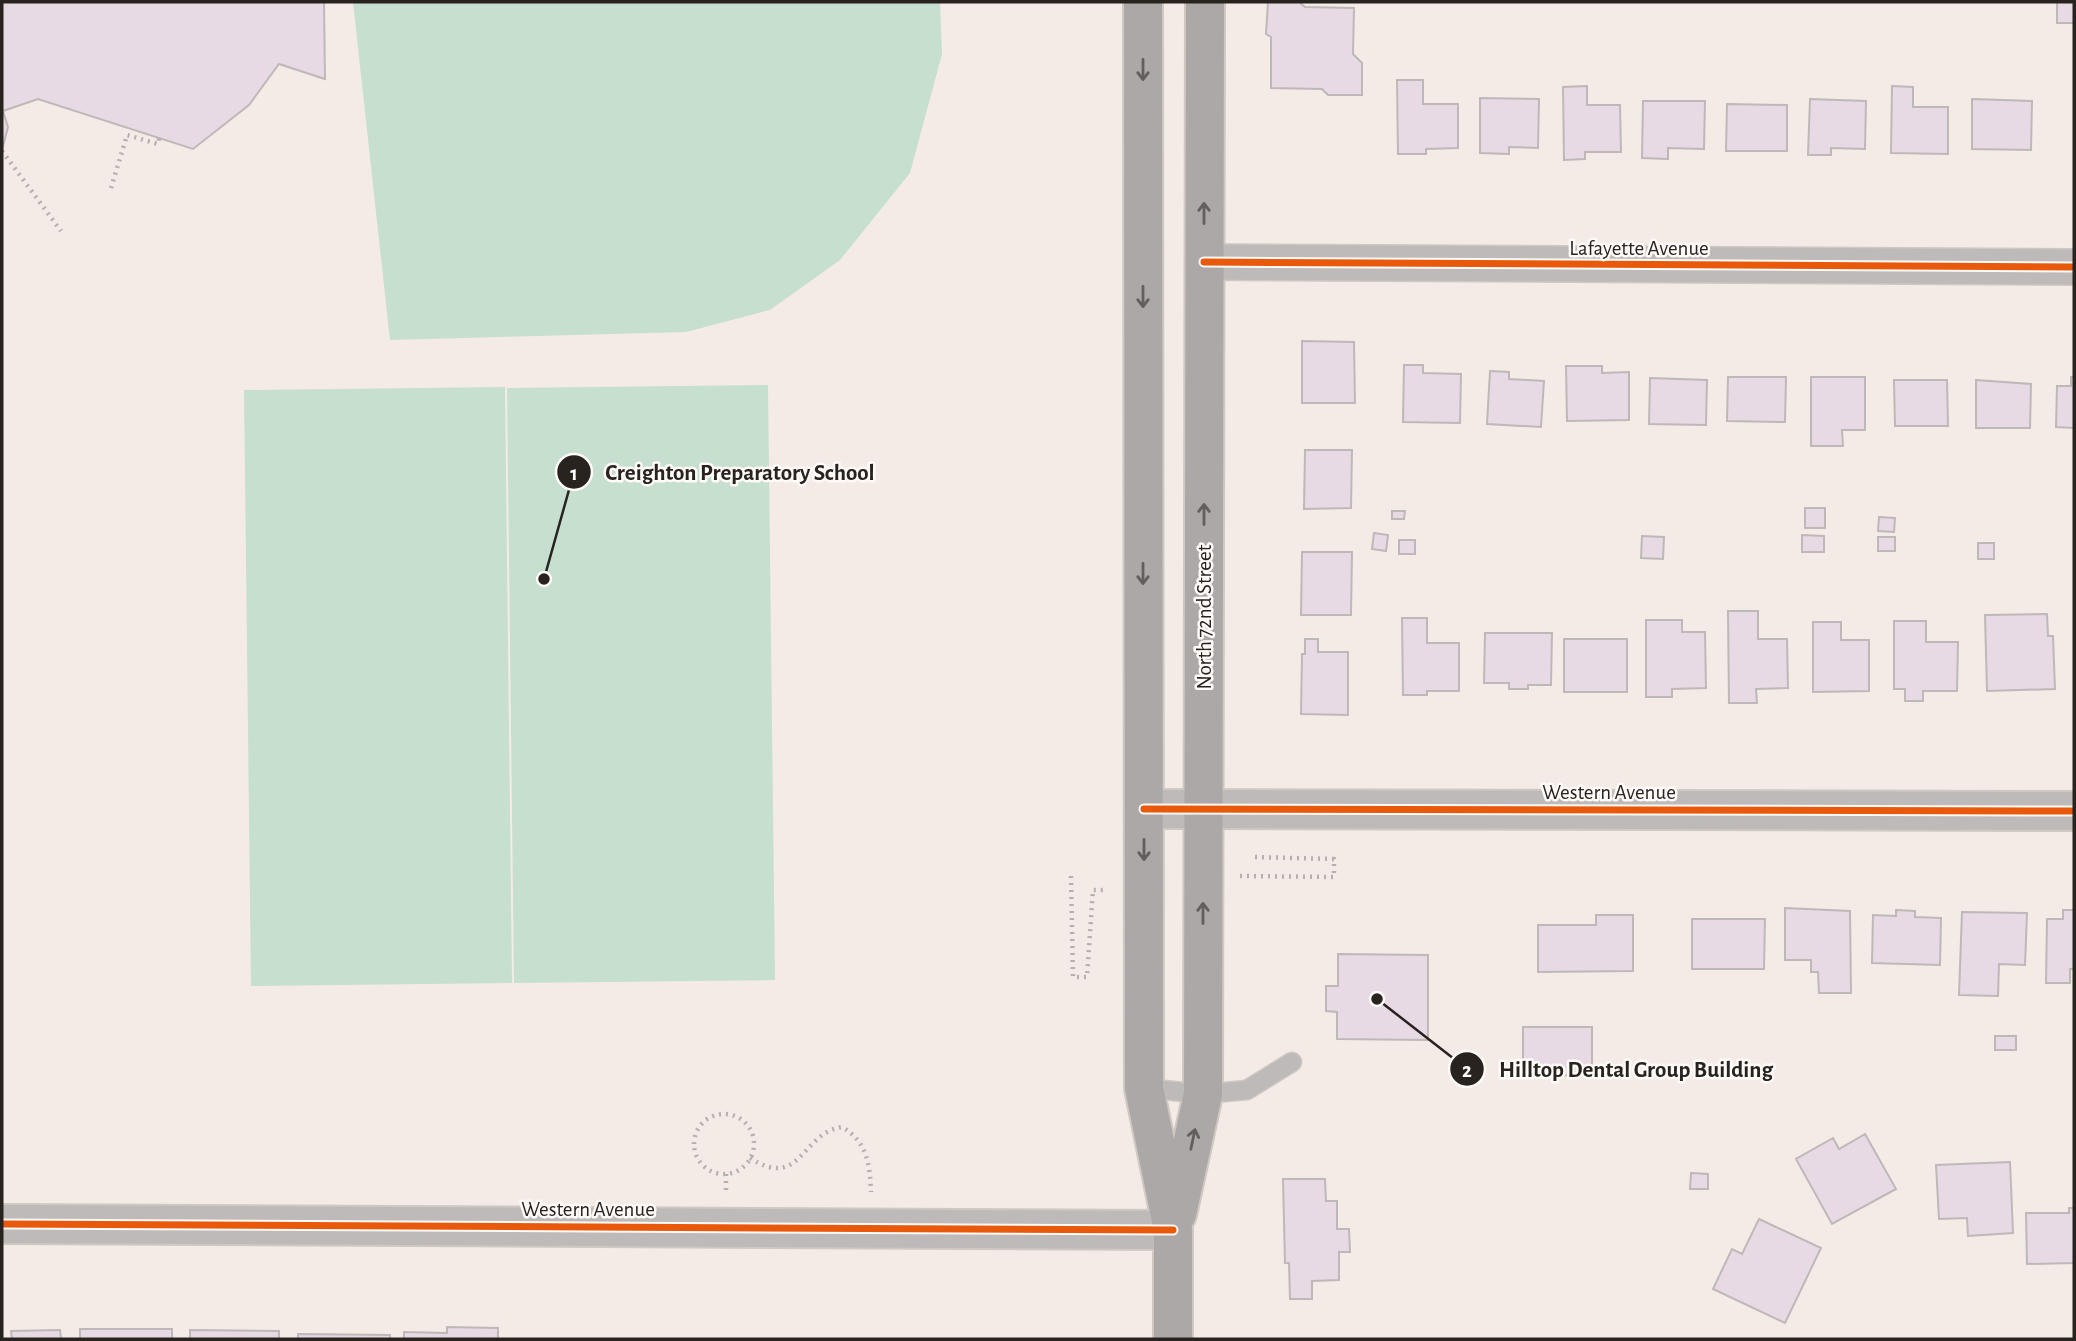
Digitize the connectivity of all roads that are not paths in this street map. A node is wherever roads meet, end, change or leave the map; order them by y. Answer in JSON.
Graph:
{"nodes":[{"id":1,"x":1143,"y":2,"type":"edge"},
{"id":2,"x":1205,"y":2,"type":"edge"},
{"id":3,"x":1204,"y":261,"type":"junction"},
{"id":4,"x":2074,"y":267,"type":"edge"},
{"id":5,"x":1204,"y":808,"type":"junction"},
{"id":6,"x":1144,"y":809,"type":"junction"},
{"id":7,"x":2074,"y":811,"type":"edge"},
{"id":8,"x":1292,"y":1062,"type":"dead end"},
{"id":9,"x":1144,"y":1088,"type":"junction"},
{"id":10,"x":1203,"y":1094,"type":"junction"},
{"id":11,"x":2,"y":1224,"type":"edge"},
{"id":12,"x":1173,"y":1230,"type":"junction"},
{"id":13,"x":1173,"y":1339,"type":"edge"}],
"edges":[{"from":1,"to":6,"type":"main road","name":"North 72nd Street","one_way":true},
{"from":3,"to":2,"type":"main road","name":"North 72nd Street","one_way":true},
{"from":3,"to":4,"type":"street","name":"Lafayette Avenue"},
{"from":5,"to":3,"type":"main road","name":"North 72nd Street","one_way":true},
{"from":5,"to":6,"type":"street","name":"Western Avenue"},
{"from":5,"to":7,"type":"street","name":"Western Avenue"},
{"from":10,"to":5,"type":"main road","name":"North 72nd Street","one_way":true},
{"from":6,"to":9,"type":"main road","name":"North 72nd Street","one_way":true},
{"from":8,"to":10,"type":"lane"},
{"from":9,"to":10,"type":"lane"},
{"from":9,"to":12,"type":"main road","name":"North 72nd Street"},
{"from":12,"to":10,"type":"main road","name":"North 72nd Street","one_way":true},
{"from":11,"to":12,"type":"street","name":"Western Avenue"},
{"from":12,"to":13,"type":"main road","name":"North 72nd Street"}]}
